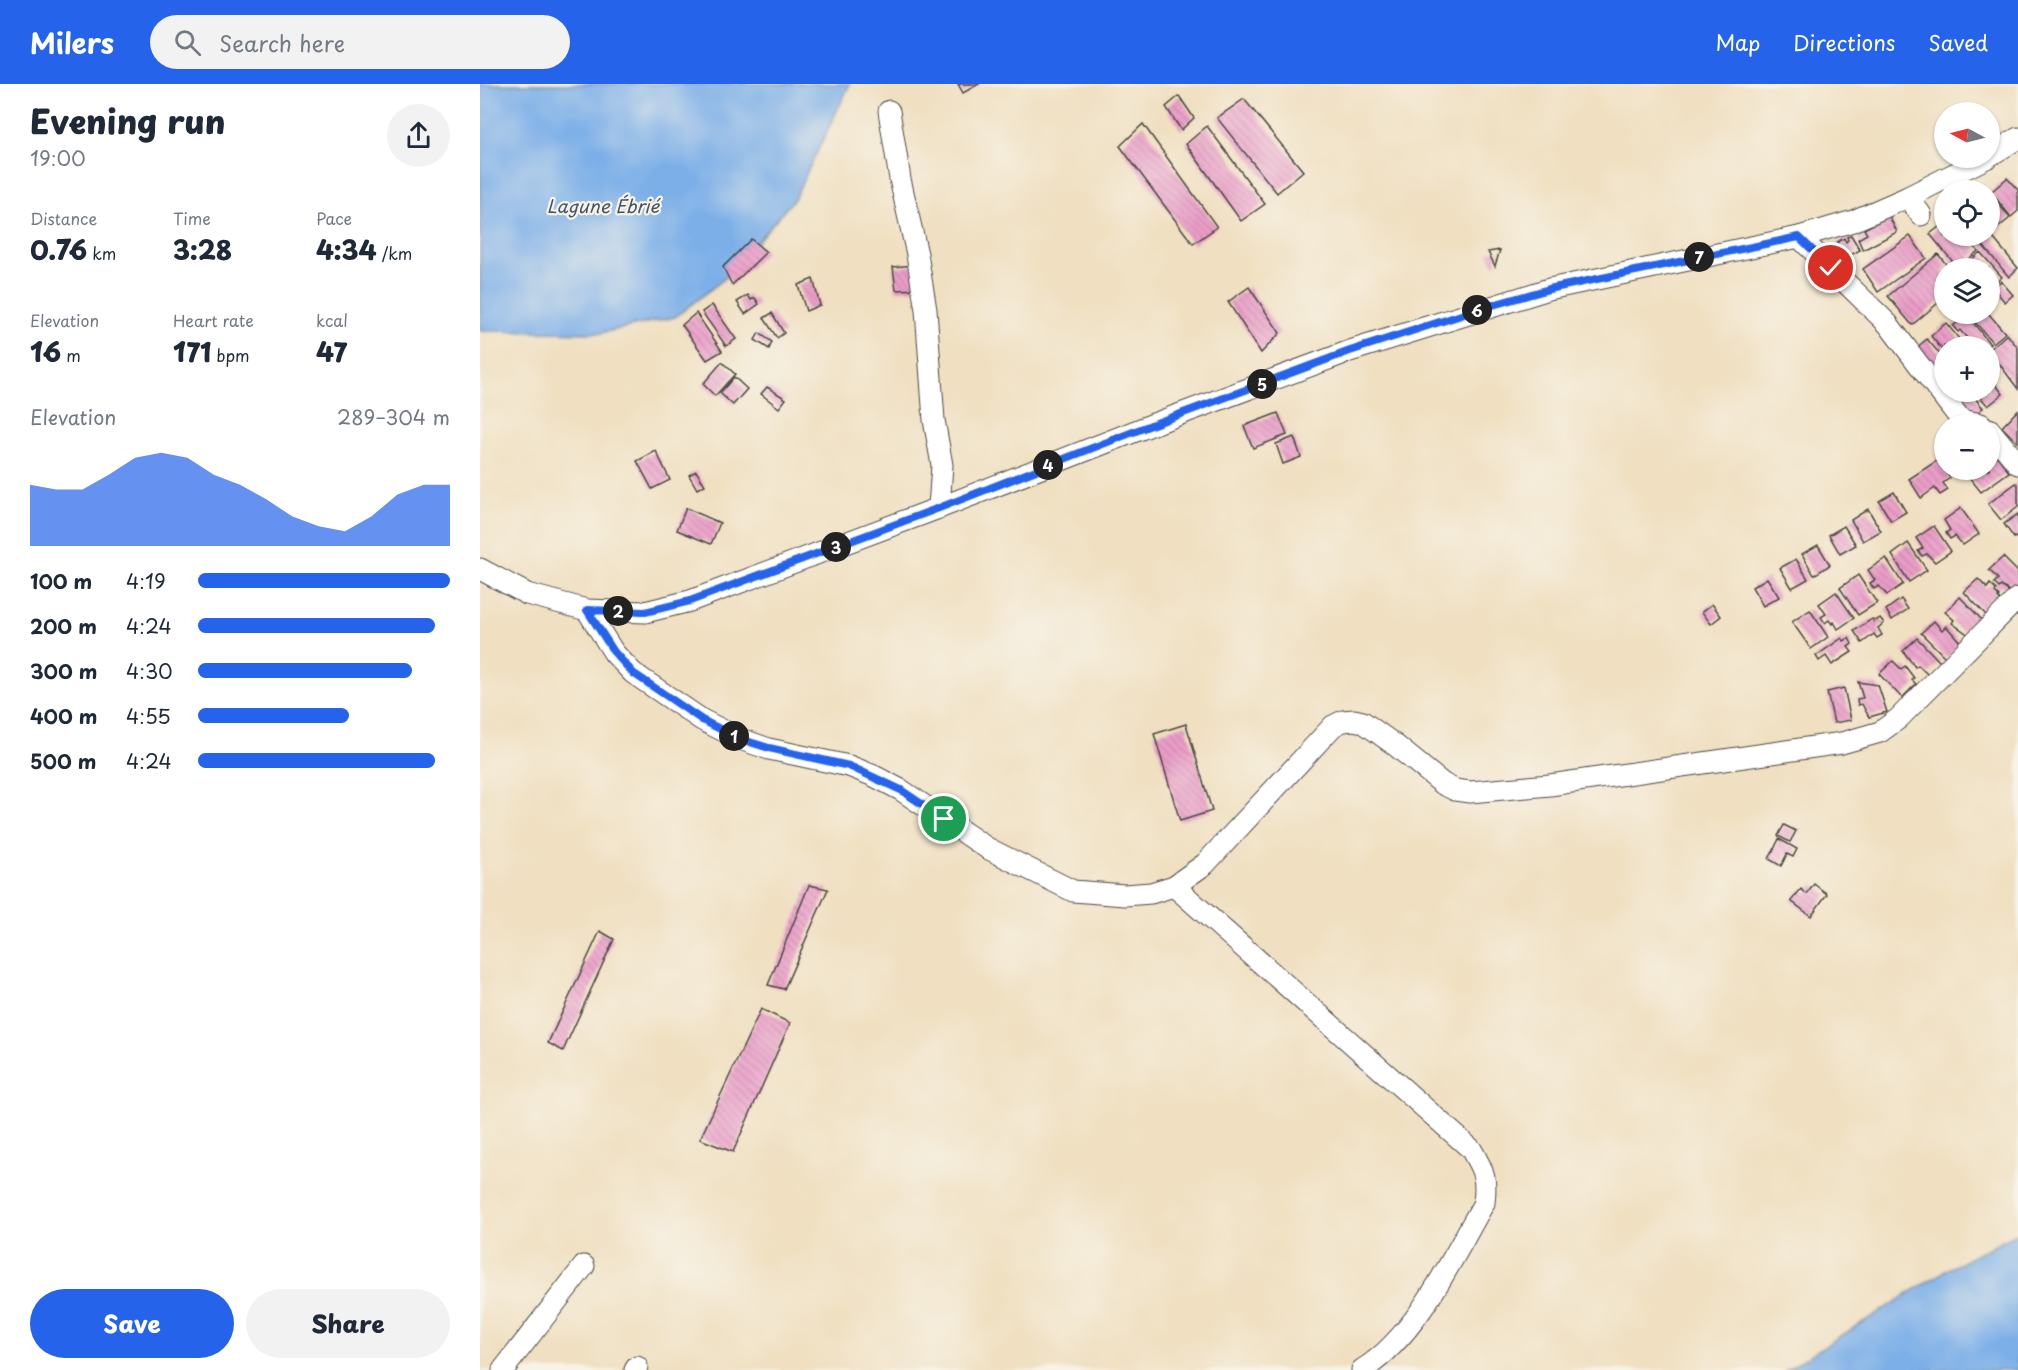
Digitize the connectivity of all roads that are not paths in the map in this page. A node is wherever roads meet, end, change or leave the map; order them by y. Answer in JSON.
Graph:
{"nodes":[{"id":1,"x":889,"y":111,"type":"dead end"},
{"id":2,"x":2018,"y":138,"type":"edge"},
{"id":3,"x":2000,"y":149,"type":"edge"},
{"id":4,"x":1966,"y":168,"type":"edge"},
{"id":5,"x":1908,"y":197,"type":"junction"},
{"id":6,"x":1921,"y":215,"type":"dead end"},
{"id":7,"x":1799,"y":237,"type":"junction"},
{"id":8,"x":1956,"y":414,"type":"edge"},
{"id":9,"x":2000,"y":442,"type":"edge"},
{"id":10,"x":2018,"y":464,"type":"edge"},
{"id":11,"x":939,"y":508,"type":"junction"},
{"id":12,"x":480,"y":569,"type":"edge"},
{"id":13,"x":2018,"y":598,"type":"edge"},
{"id":14,"x":587,"y":610,"type":"junction"},
{"id":15,"x":1174,"y":886,"type":"junction"},
{"id":16,"x":584,"y":1266,"type":"dead end"},
{"id":17,"x":503,"y":1370,"type":"edge"},
{"id":18,"x":1362,"y":1370,"type":"edge"}],
"edges":[{"from":1,"to":11,"type":"street"},
{"from":2,"to":3,"type":"street"},
{"from":4,"to":5,"type":"street"},
{"from":5,"to":6,"type":"street"},
{"from":5,"to":7,"type":"street"},
{"from":7,"to":8,"type":"street"},
{"from":7,"to":11,"type":"street"},
{"from":9,"to":10,"type":"street"},
{"from":11,"to":14,"type":"street"},
{"from":12,"to":14,"type":"street"},
{"from":13,"to":15,"type":"street"},
{"from":14,"to":15,"type":"street"},
{"from":15,"to":18,"type":"street"},
{"from":16,"to":17,"type":"street"}]}
